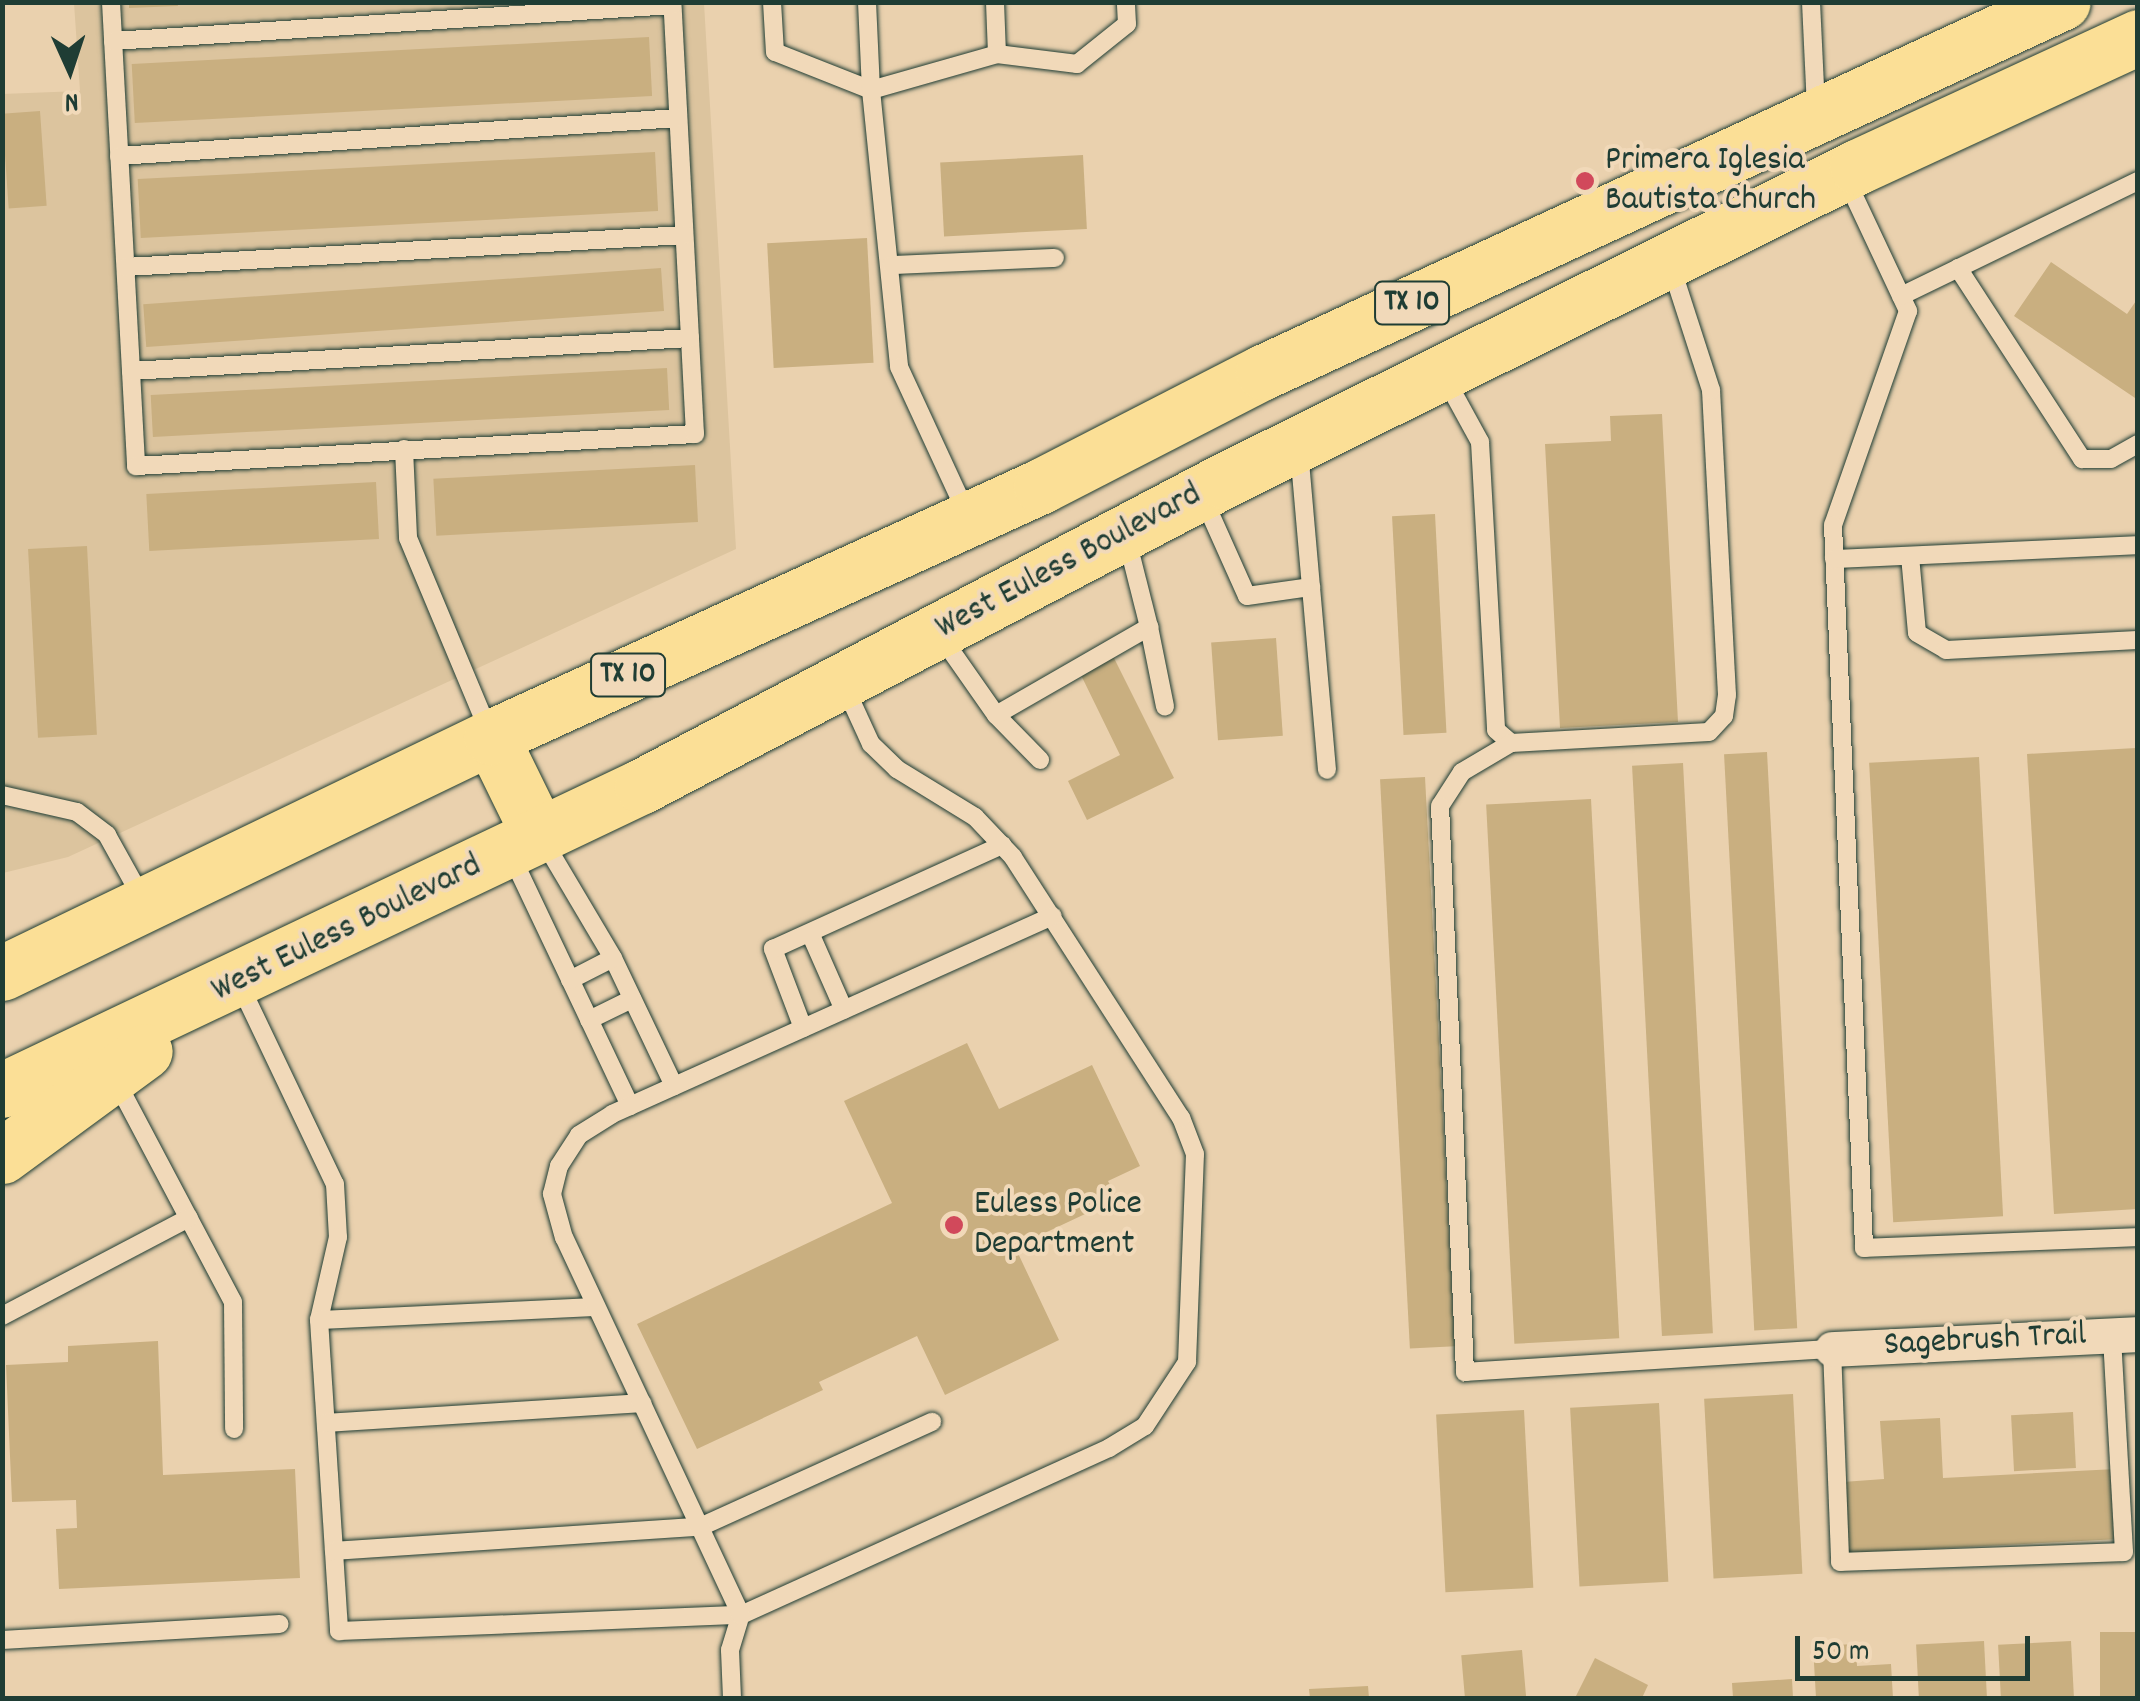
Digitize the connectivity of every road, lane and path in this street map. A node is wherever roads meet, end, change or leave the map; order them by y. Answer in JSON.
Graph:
{"nodes":[{"id":1,"x":111,"y":2,"type":"edge"},
{"id":2,"x":772,"y":2,"type":"edge"},
{"id":3,"x":867,"y":2,"type":"edge"},
{"id":4,"x":995,"y":2,"type":"edge"},
{"id":5,"x":1126,"y":2,"type":"edge"},
{"id":6,"x":1811,"y":2,"type":"edge"},
{"id":7,"x":672,"y":4,"type":"edge"},
{"id":8,"x":2055,"y":4,"type":"edge"},
{"id":9,"x":2138,"y":37,"type":"edge"},
{"id":10,"x":113,"y":41,"type":"junction"},
{"id":11,"x":997,"y":54,"type":"junction"},
{"id":12,"x":872,"y":90,"type":"junction"},
{"id":13,"x":1817,"y":115,"type":"junction"},
{"id":14,"x":678,"y":118,"type":"junction"},
{"id":15,"x":119,"y":156,"type":"junction"},
{"id":16,"x":1844,"y":174,"type":"junction"},
{"id":17,"x":2138,"y":180,"type":"edge"},
{"id":18,"x":684,"y":235,"type":"junction"},
{"id":19,"x":1055,"y":258,"type":"dead end"},
{"id":20,"x":1670,"y":260,"type":"junction"},
{"id":21,"x":892,"y":265,"type":"junction"},
{"id":22,"x":126,"y":266,"type":"junction"},
{"id":23,"x":1958,"y":268,"type":"junction"},
{"id":24,"x":1901,"y":296,"type":"junction"},
{"id":25,"x":690,"y":338,"type":"junction"},
{"id":26,"x":131,"y":371,"type":"junction"},
{"id":27,"x":1442,"y":373,"type":"junction"},
{"id":28,"x":1298,"y":444,"type":"junction"},
{"id":29,"x":2138,"y":444,"type":"edge"},
{"id":30,"x":404,"y":449,"type":"junction"},
{"id":31,"x":1201,"y":493,"type":"junction"},
{"id":32,"x":969,"y":519,"type":"junction"},
{"id":33,"x":1124,"y":532,"type":"junction"},
{"id":34,"x":2138,"y":545,"type":"edge"},
{"id":35,"x":1910,"y":556,"type":"junction"},
{"id":36,"x":1834,"y":559,"type":"junction"},
{"id":37,"x":1311,"y":587,"type":"junction"},
{"id":38,"x":1149,"y":627,"type":"junction"},
{"id":39,"x":937,"y":630,"type":"junction"},
{"id":40,"x":2138,"y":640,"type":"edge"},
{"id":41,"x":842,"y":681,"type":"junction"},
{"id":42,"x":1165,"y":706,"type":"dead end"},
{"id":43,"x":996,"y":714,"type":"junction"},
{"id":44,"x":491,"y":738,"type":"junction"},
{"id":45,"x":1512,"y":744,"type":"junction"},
{"id":46,"x":1040,"y":760,"type":"dead end"},
{"id":47,"x":1326,"y":770,"type":"dead end"},
{"id":48,"x":2,"y":795,"type":"edge"},
{"id":49,"x":524,"y":842,"type":"junction"},
{"id":50,"x":1002,"y":845,"type":"junction"},
{"id":51,"x":124,"y":914,"type":"junction"},
{"id":52,"x":1053,"y":916,"type":"junction"},
{"id":53,"x":810,"y":932,"type":"junction"},
{"id":54,"x":2,"y":935,"type":"edge"},
{"id":55,"x":613,"y":958,"type":"junction"},
{"id":56,"x":2,"y":973,"type":"edge"},
{"id":57,"x":570,"y":980,"type":"junction"},
{"id":58,"x":238,"y":982,"type":"junction"},
{"id":59,"x":632,"y":999,"type":"junction"},
{"id":60,"x":844,"y":1010,"type":"junction"},
{"id":61,"x":589,"y":1020,"type":"junction"},
{"id":62,"x":802,"y":1028,"type":"junction"},
{"id":63,"x":112,"y":1074,"type":"junction"},
{"id":64,"x":674,"y":1086,"type":"junction"},
{"id":65,"x":2,"y":1090,"type":"edge"},
{"id":66,"x":630,"y":1106,"type":"junction"},
{"id":67,"x":2,"y":1156,"type":"edge"},
{"id":68,"x":189,"y":1218,"type":"junction"},
{"id":69,"x":2138,"y":1237,"type":"edge"},
{"id":70,"x":596,"y":1307,"type":"junction"},
{"id":71,"x":2,"y":1316,"type":"edge"},
{"id":72,"x":319,"y":1320,"type":"junction"},
{"id":73,"x":2125,"y":1335,"type":"edge"},
{"id":74,"x":1832,"y":1348,"type":"junction"},
{"id":75,"x":642,"y":1403,"type":"junction"},
{"id":76,"x":932,"y":1422,"type":"dead end"},
{"id":77,"x":326,"y":1423,"type":"junction"},
{"id":78,"x":234,"y":1429,"type":"dead end"},
{"id":79,"x":700,"y":1528,"type":"junction"},
{"id":80,"x":334,"y":1551,"type":"junction"},
{"id":81,"x":741,"y":1615,"type":"junction"},
{"id":82,"x":280,"y":1624,"type":"dead end"},
{"id":83,"x":2,"y":1640,"type":"edge"},
{"id":84,"x":732,"y":1698,"type":"edge"}],
"edges":[{"from":1,"to":10,"type":"lane"},
{"from":2,"to":12,"type":"lane"},
{"from":3,"to":12,"type":"lane"},
{"from":4,"to":11,"type":"lane"},
{"from":5,"to":11,"type":"lane"},
{"from":6,"to":13,"type":"lane"},
{"from":7,"to":10,"type":"lane"},
{"from":7,"to":14,"type":"lane"},
{"from":8,"to":13,"type":"main road","number":"TX 10"},
{"from":9,"to":16,"type":"main road","name":"West Euless Boulevard","number":"TX 10"},
{"from":10,"to":15,"type":"lane"},
{"from":11,"to":12,"type":"lane"},
{"from":12,"to":21,"type":"lane"},
{"from":13,"to":32,"type":"main road","number":"TX 10"},
{"from":14,"to":15,"type":"lane"},
{"from":14,"to":18,"type":"lane"},
{"from":15,"to":22,"type":"lane"},
{"from":16,"to":20,"type":"main road","name":"West Euless Boulevard","number":"TX 10"},
{"from":16,"to":24,"type":"lane"},
{"from":17,"to":23,"type":"lane"},
{"from":18,"to":22,"type":"lane"},
{"from":18,"to":25,"type":"lane"},
{"from":19,"to":21,"type":"lane"},
{"from":20,"to":27,"type":"main road","name":"West Euless Boulevard","number":"TX 10"},
{"from":20,"to":45,"type":"lane"},
{"from":21,"to":32,"type":"lane"},
{"from":22,"to":26,"type":"lane"},
{"from":23,"to":24,"type":"lane"},
{"from":23,"to":29,"type":"lane"},
{"from":24,"to":36,"type":"lane"},
{"from":25,"to":26,"type":"lane"},
{"from":25,"to":30,"type":"lane"},
{"from":26,"to":30,"type":"lane"},
{"from":27,"to":28,"type":"main road","name":"West Euless Boulevard","number":"TX 10"},
{"from":27,"to":45,"type":"lane"},
{"from":28,"to":31,"type":"main road","name":"West Euless Boulevard","number":"TX 10"},
{"from":28,"to":37,"type":"lane"},
{"from":30,"to":44,"type":"lane"},
{"from":31,"to":33,"type":"main road","name":"West Euless Boulevard","number":"TX 10"},
{"from":31,"to":37,"type":"lane"},
{"from":32,"to":39,"type":"main road"},
{"from":32,"to":44,"type":"main road","number":"TX 10"},
{"from":33,"to":38,"type":"lane"},
{"from":33,"to":39,"type":"main road","name":"West Euless Boulevard","number":"TX 10"},
{"from":34,"to":35,"type":"lane"},
{"from":35,"to":36,"type":"lane"},
{"from":35,"to":40,"type":"lane"},
{"from":36,"to":69,"type":"lane"},
{"from":37,"to":47,"type":"lane"},
{"from":38,"to":42,"type":"lane"},
{"from":38,"to":43,"type":"lane"},
{"from":39,"to":41,"type":"main road","name":"West Euless Boulevard","number":"TX 10"},
{"from":39,"to":43,"type":"lane"},
{"from":41,"to":49,"type":"main road","name":"West Euless Boulevard","number":"TX 10"},
{"from":41,"to":50,"type":"lane"},
{"from":43,"to":46,"type":"lane"},
{"from":44,"to":49,"type":"main road"},
{"from":44,"to":51,"type":"main road","number":"TX 10"},
{"from":45,"to":74,"type":"lane"},
{"from":48,"to":51,"type":"lane"},
{"from":49,"to":55,"type":"lane"},
{"from":49,"to":57,"type":"lane"},
{"from":49,"to":58,"type":"main road","name":"West Euless Boulevard","number":"TX 10"},
{"from":50,"to":52,"type":"lane"},
{"from":50,"to":53,"type":"lane"},
{"from":51,"to":54,"type":"main road"},
{"from":51,"to":56,"type":"main road","number":"TX 10"},
{"from":52,"to":60,"type":"lane"},
{"from":52,"to":81,"type":"lane"},
{"from":53,"to":60,"type":"lane"},
{"from":53,"to":62,"type":"lane"},
{"from":55,"to":57,"type":"lane"},
{"from":55,"to":59,"type":"lane"},
{"from":57,"to":61,"type":"lane"},
{"from":58,"to":63,"type":"main road"},
{"from":58,"to":65,"type":"main road","name":"West Euless Boulevard","number":"TX 10"},
{"from":58,"to":72,"type":"lane"},
{"from":59,"to":61,"type":"lane"},
{"from":59,"to":64,"type":"lane"},
{"from":60,"to":62,"type":"lane"},
{"from":61,"to":66,"type":"lane"},
{"from":62,"to":64,"type":"lane"},
{"from":63,"to":67,"type":"main road"},
{"from":63,"to":68,"type":"lane"},
{"from":64,"to":66,"type":"lane"},
{"from":66,"to":70,"type":"lane"},
{"from":68,"to":71,"type":"lane"},
{"from":68,"to":78,"type":"lane"},
{"from":70,"to":72,"type":"lane"},
{"from":70,"to":75,"type":"lane"},
{"from":72,"to":77,"type":"lane"},
{"from":73,"to":74,"type":"street","name":"Sagebrush Trail"},
{"from":73,"to":74,"type":"lane"},
{"from":75,"to":77,"type":"lane"},
{"from":75,"to":79,"type":"lane"},
{"from":76,"to":79,"type":"lane"},
{"from":77,"to":80,"type":"lane"},
{"from":79,"to":80,"type":"lane"},
{"from":79,"to":81,"type":"lane"},
{"from":80,"to":81,"type":"lane"},
{"from":81,"to":84,"type":"lane"},
{"from":82,"to":83,"type":"lane"}]}
